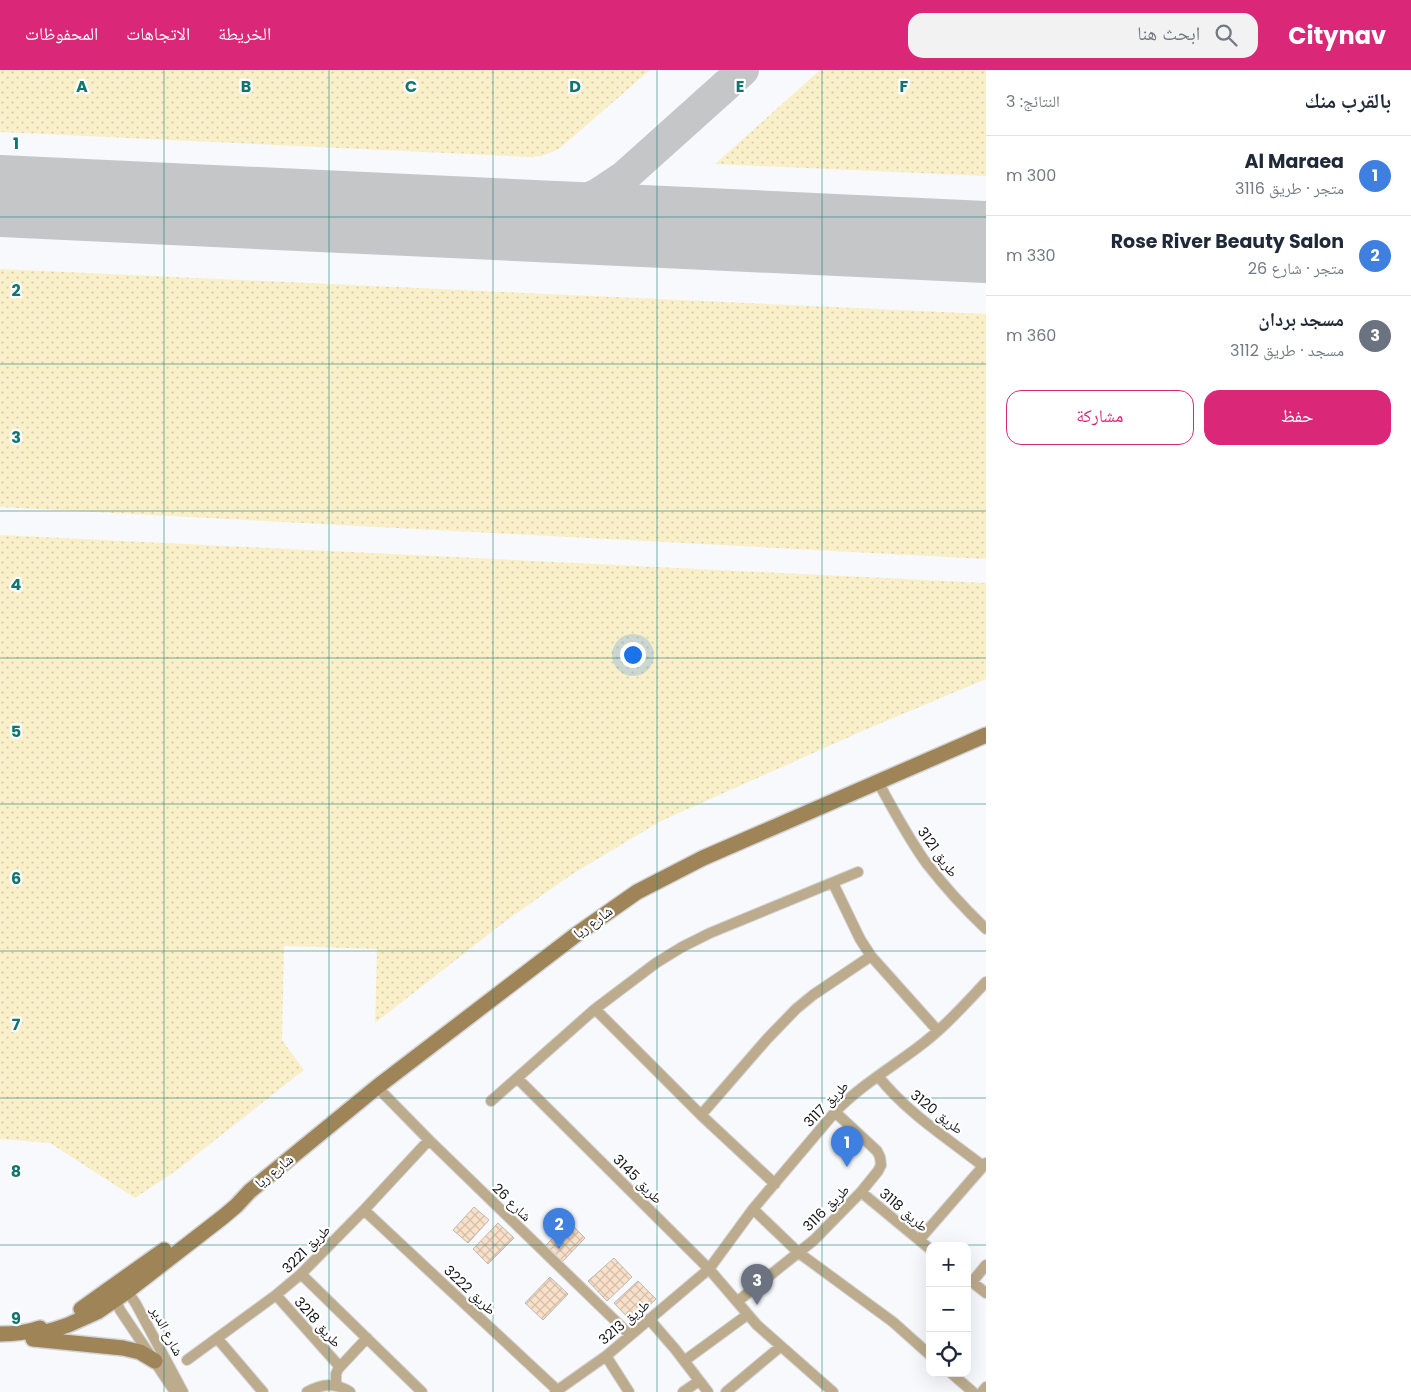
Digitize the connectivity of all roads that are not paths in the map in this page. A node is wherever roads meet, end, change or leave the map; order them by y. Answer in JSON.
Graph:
{"nodes":[{"id":1,"x":986,"y":735,"type":"edge"},
{"id":2,"x":878,"y":782,"type":"junction"},
{"id":3,"x":858,"y":872,"type":"dead end"},
{"id":4,"x":833,"y":883,"type":"junction"},
{"id":5,"x":986,"y":929,"type":"edge"},
{"id":6,"x":871,"y":956,"type":"junction"},
{"id":7,"x":986,"y":982,"type":"edge"},
{"id":8,"x":595,"y":1009,"type":"junction"},
{"id":9,"x":938,"y":1031,"type":"junction"},
{"id":10,"x":878,"y":1076,"type":"junction"},
{"id":11,"x":517,"y":1078,"type":"junction"},
{"id":12,"x":377,"y":1087,"type":"junction"},
{"id":13,"x":491,"y":1101,"type":"dead end"},
{"id":14,"x":835,"y":1112,"type":"junction"},
{"id":15,"x":701,"y":1115,"type":"junction"},
{"id":16,"x":429,"y":1140,"type":"junction"},
{"id":17,"x":984,"y":1164,"type":"edge"},
{"id":18,"x":774,"y":1184,"type":"junction"},
{"id":19,"x":250,"y":1191,"type":"junction"},
{"id":20,"x":861,"y":1192,"type":"junction"},
{"id":21,"x":753,"y":1209,"type":"junction"},
{"id":22,"x":364,"y":1210,"type":"junction"},
{"id":23,"x":919,"y":1240,"type":"junction"},
{"id":24,"x":926,"y":1246,"type":"edge"},
{"id":25,"x":799,"y":1253,"type":"junction"},
{"id":26,"x":986,"y":1265,"type":"edge"},
{"id":27,"x":710,"y":1269,"type":"junction"},
{"id":28,"x":302,"y":1274,"type":"junction"},
{"id":29,"x":971,"y":1279,"type":"edge"},
{"id":30,"x":971,"y":1281,"type":"edge"},
{"id":31,"x":986,"y":1293,"type":"edge"},
{"id":32,"x":117,"y":1294,"type":"junction"},
{"id":33,"x":276,"y":1295,"type":"junction"},
{"id":34,"x":738,"y":1301,"type":"junction"},
{"id":35,"x":747,"y":1315,"type":"junction"},
{"id":36,"x":649,"y":1319,"type":"junction"},
{"id":37,"x":7,"y":1334,"type":"edge"},
{"id":38,"x":630,"y":1335,"type":"junction"},
{"id":39,"x":217,"y":1338,"type":"junction"},
{"id":40,"x":367,"y":1338,"type":"junction"},
{"id":41,"x":780,"y":1346,"type":"junction"},
{"id":42,"x":926,"y":1351,"type":"edge"},
{"id":43,"x":606,"y":1356,"type":"junction"},
{"id":44,"x":187,"y":1360,"type":"dead end"},
{"id":45,"x":155,"y":1361,"type":"junction"},
{"id":46,"x":684,"y":1361,"type":"junction"},
{"id":47,"x":340,"y":1367,"type":"junction"},
{"id":48,"x":956,"y":1377,"type":"edge"},
{"id":49,"x":700,"y":1381,"type":"junction"},
{"id":50,"x":336,"y":1385,"type":"junction"},
{"id":51,"x":986,"y":1387,"type":"edge"},
{"id":52,"x":556,"y":1391,"type":"edge"},
{"id":53,"x":175,"y":1392,"type":"edge"},
{"id":54,"x":183,"y":1392,"type":"edge"},
{"id":55,"x":263,"y":1392,"type":"edge"},
{"id":56,"x":307,"y":1392,"type":"edge"},
{"id":57,"x":350,"y":1392,"type":"edge"},
{"id":58,"x":422,"y":1392,"type":"edge"},
{"id":59,"x":629,"y":1392,"type":"edge"},
{"id":60,"x":683,"y":1392,"type":"edge"},
{"id":61,"x":708,"y":1392,"type":"edge"},
{"id":62,"x":726,"y":1392,"type":"edge"},
{"id":63,"x":834,"y":1392,"type":"edge"},
{"id":64,"x":973,"y":1392,"type":"edge"},
{"id":65,"x":982,"y":1392,"type":"edge"}],
"edges":[{"from":1,"to":2,"type":"main road","name":"شارع ريا"},
{"from":2,"to":5,"type":"street","name":"طريق 3121"},
{"from":2,"to":12,"type":"main road","name":"شارع ريا"},
{"from":3,"to":4,"type":"street"},
{"from":4,"to":6,"type":"street"},
{"from":4,"to":8,"type":"street"},
{"from":6,"to":9,"type":"street"},
{"from":6,"to":15,"type":"street"},
{"from":7,"to":9,"type":"street","name":"طريق 3117"},
{"from":8,"to":11,"type":"street"},
{"from":8,"to":15,"type":"street"},
{"from":9,"to":10,"type":"street","name":"طريق 3117"},
{"from":10,"to":14,"type":"street","name":"طريق 3117"},
{"from":10,"to":17,"type":"street","name":"طريق 3120"},
{"from":11,"to":13,"type":"street"},
{"from":11,"to":27,"type":"street","name":"طريق 3145"},
{"from":12,"to":16,"type":"street","name":"شارع 26"},
{"from":12,"to":19,"type":"main road","name":"شارع ريا"},
{"from":14,"to":18,"type":"street","name":"طريق 3117"},
{"from":14,"to":20,"type":"street","name":"طريق 3116"},
{"from":15,"to":18,"type":"street"},
{"from":16,"to":22,"type":"street","name":"طريق 3221"},
{"from":16,"to":38,"type":"street","name":"شارع 26"},
{"from":17,"to":23,"type":"street","name":"طريق 3120"},
{"from":18,"to":21,"type":"street","name":"طريق 3117"},
{"from":19,"to":32,"type":"main road","name":"شارع ريا"},
{"from":19,"to":32,"type":"main road","name":"شارع ريا"},
{"from":20,"to":23,"type":"street","name":"طريق 3118"},
{"from":20,"to":25,"type":"street","name":"طريق 3116"},
{"from":21,"to":25,"type":"street"},
{"from":21,"to":27,"type":"street","name":"طريق 3117"},
{"from":22,"to":28,"type":"street","name":"طريق 3221"},
{"from":22,"to":52,"type":"street","name":"طريق 3222"},
{"from":23,"to":24,"type":"street","name":"طريق 3118"},
{"from":25,"to":34,"type":"street","name":"طريق 3116"},
{"from":25,"to":42,"type":"street"},
{"from":26,"to":29,"type":"street"},
{"from":27,"to":34,"type":"street","name":"طريق 3145"},
{"from":27,"to":36,"type":"street","name":"طريق 3213"},
{"from":28,"to":33,"type":"street","name":"طريق 3221"},
{"from":28,"to":40,"type":"street","name":"طريق 3218"},
{"from":30,"to":31,"type":"street"},
{"from":32,"to":37,"type":"main road","name":"شارع ريا"},
{"from":32,"to":45,"type":"street","name":"شارع الدير"},
{"from":32,"to":54,"type":"street","name":"شارع الدير"},
{"from":33,"to":39,"type":"street","name":"طريق 3221"},
{"from":33,"to":47,"type":"street","name":"طريق 3218"},
{"from":34,"to":35,"type":"street","name":"طريق 3145"},
{"from":35,"to":41,"type":"street","name":"طريق 3145"},
{"from":35,"to":46,"type":"street"},
{"from":36,"to":38,"type":"street","name":"طريق 3213"},
{"from":36,"to":46,"type":"street"},
{"from":37,"to":45,"type":"main road"},
{"from":38,"to":43,"type":"street","name":"طريق 3213"},
{"from":39,"to":44,"type":"street","name":"طريق 3221"},
{"from":39,"to":55,"type":"street"},
{"from":40,"to":47,"type":"street","name":"طريق 3218"},
{"from":40,"to":58,"type":"street","name":"طريق 3218"},
{"from":41,"to":62,"type":"street"},
{"from":41,"to":63,"type":"street","name":"طريق 3145"},
{"from":43,"to":52,"type":"street","name":"طريق 3213"},
{"from":43,"to":59,"type":"street"},
{"from":45,"to":53,"type":"street","name":"شارع الدير"},
{"from":46,"to":49,"type":"street"},
{"from":47,"to":50,"type":"street","name":"طريق 3218"},
{"from":48,"to":64,"type":"street"},
{"from":49,"to":60,"type":"street"},
{"from":49,"to":61,"type":"street"},
{"from":50,"to":56,"type":"street"},
{"from":50,"to":57,"type":"street"},
{"from":51,"to":65,"type":"street"}]}
